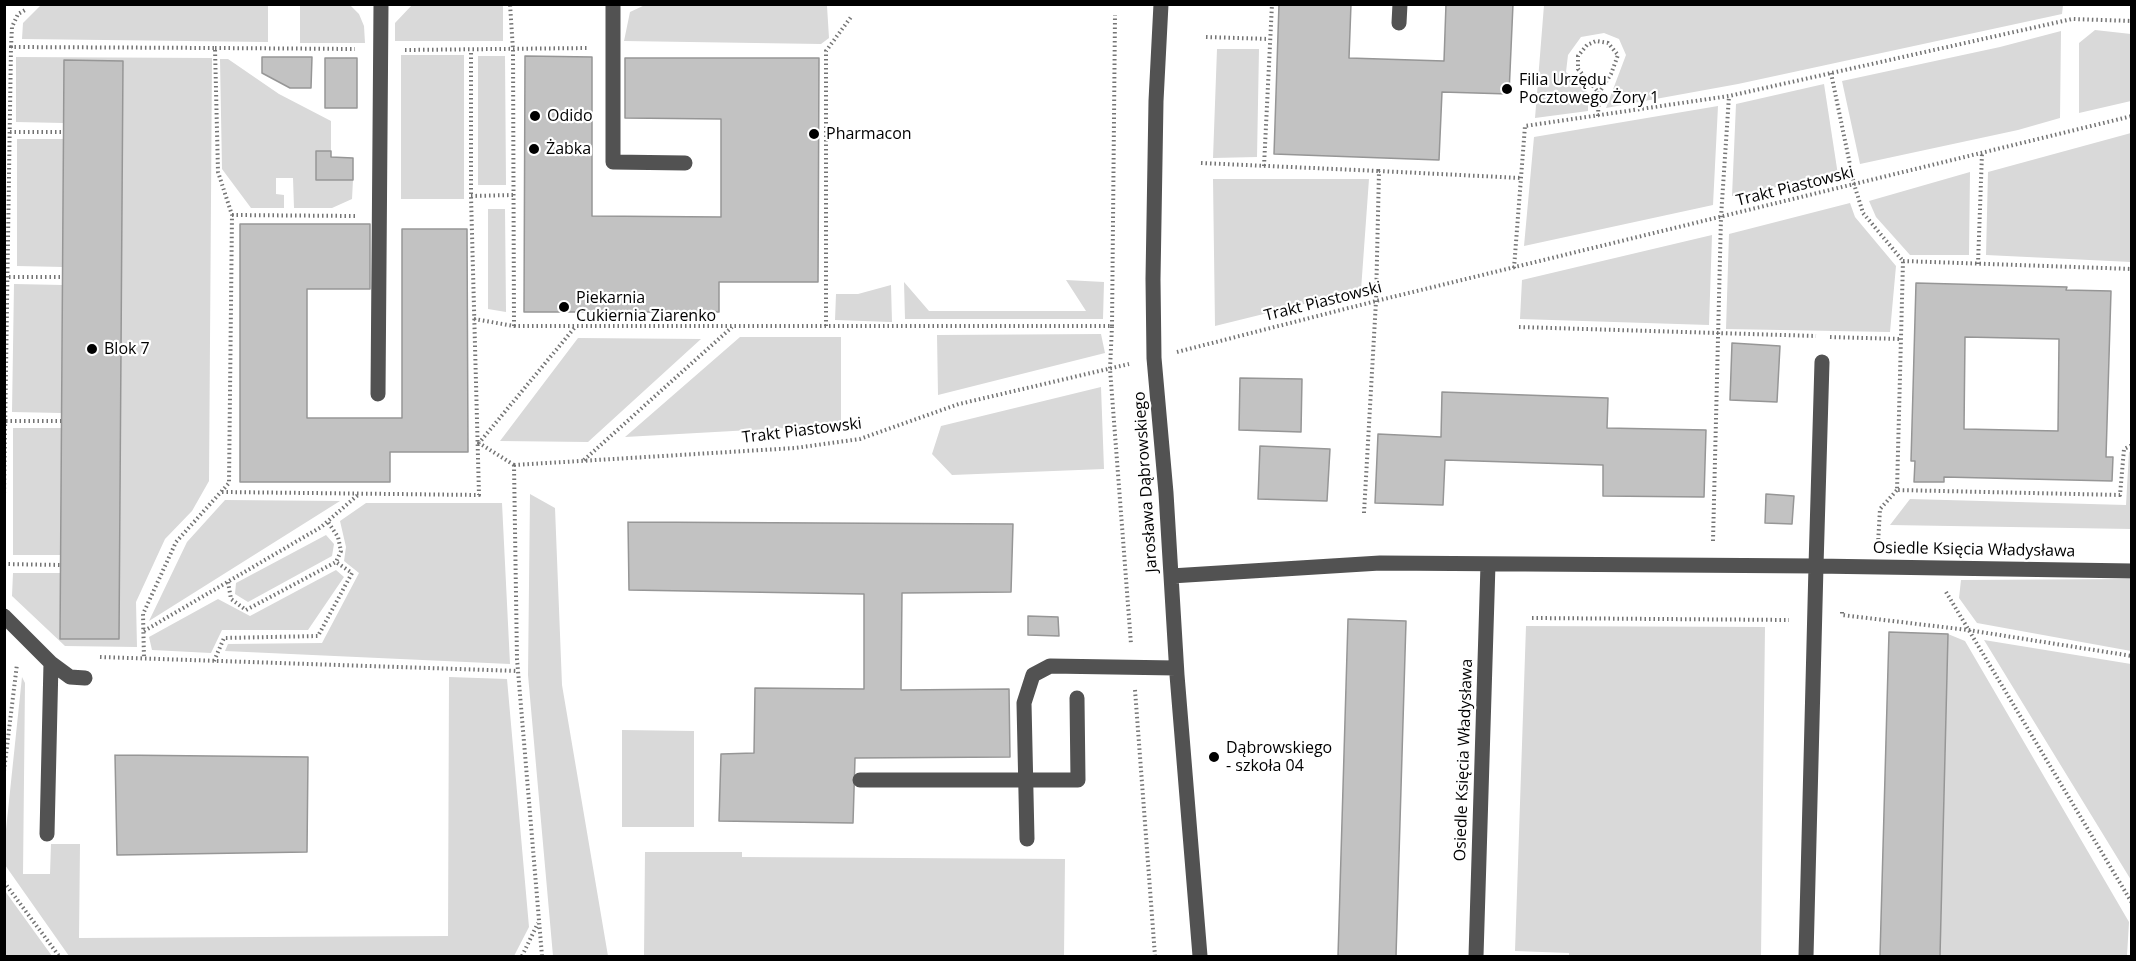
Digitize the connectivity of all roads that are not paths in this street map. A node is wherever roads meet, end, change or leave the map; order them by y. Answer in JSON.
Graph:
{"nodes":[{"id":1,"x":381,"y":4,"type":"edge"},
{"id":2,"x":613,"y":4,"type":"edge"},
{"id":3,"x":1161,"y":4,"type":"edge"},
{"id":4,"x":1400,"y":4,"type":"edge"},
{"id":5,"x":1399,"y":23,"type":"dead end"},
{"id":6,"x":685,"y":163,"type":"dead end"},
{"id":7,"x":1822,"y":362,"type":"dead end"},
{"id":8,"x":378,"y":394,"type":"dead end"},
{"id":9,"x":1488,"y":564,"type":"junction"},
{"id":10,"x":1816,"y":566,"type":"junction"},
{"id":11,"x":2132,"y":571,"type":"edge"},
{"id":12,"x":1171,"y":576,"type":"junction"},
{"id":13,"x":4,"y":616,"type":"edge"},
{"id":14,"x":51,"y":663,"type":"junction"},
{"id":15,"x":1176,"y":668,"type":"junction"},
{"id":16,"x":85,"y":678,"type":"dead end"},
{"id":17,"x":1077,"y":698,"type":"dead end"},
{"id":18,"x":860,"y":780,"type":"dead end"},
{"id":19,"x":1025,"y":780,"type":"junction"},
{"id":20,"x":47,"y":834,"type":"dead end"},
{"id":21,"x":1027,"y":839,"type":"dead end"},
{"id":22,"x":1200,"y":957,"type":"edge"},
{"id":23,"x":1476,"y":957,"type":"edge"},
{"id":24,"x":1806,"y":957,"type":"edge"}],
"edges":[{"from":1,"to":8,"type":"street"},
{"from":2,"to":6,"type":"street"},
{"from":3,"to":12,"type":"street","name":"Jarosława Dąbrowskiego"},
{"from":4,"to":5,"type":"street"},
{"from":7,"to":10,"type":"street"},
{"from":9,"to":10,"type":"street","name":"Osiedle Księcia Władysława"},
{"from":9,"to":12,"type":"street","name":"Osiedle Księcia Władysława"},
{"from":9,"to":23,"type":"street","name":"Osiedle Księcia Władysława"},
{"from":10,"to":11,"type":"street","name":"Osiedle Księcia Władysława"},
{"from":10,"to":24,"type":"street"},
{"from":12,"to":15,"type":"street","name":"Jarosława Dąbrowskiego"},
{"from":13,"to":14,"type":"street"},
{"from":14,"to":16,"type":"street"},
{"from":14,"to":20,"type":"street"},
{"from":15,"to":19,"type":"street"},
{"from":15,"to":22,"type":"street","name":"Jarosława Dąbrowskiego"},
{"from":17,"to":19,"type":"street"},
{"from":18,"to":19,"type":"street"},
{"from":19,"to":21,"type":"street"}]}
